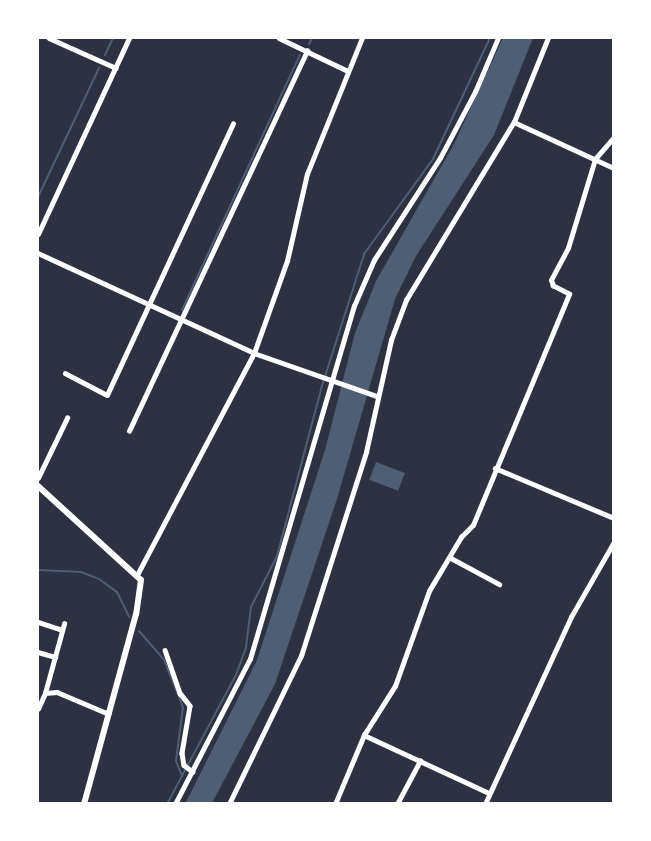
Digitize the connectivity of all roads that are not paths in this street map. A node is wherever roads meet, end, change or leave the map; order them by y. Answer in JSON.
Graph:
{"nodes":[{"id":1,"x":49,"y":38,"type":"edge"},
{"id":2,"x":129,"y":38,"type":"edge"},
{"id":3,"x":279,"y":38,"type":"edge"},
{"id":4,"x":362,"y":38,"type":"edge"},
{"id":5,"x":498,"y":38,"type":"edge"},
{"id":6,"x":548,"y":38,"type":"edge"},
{"id":7,"x":307,"y":51,"type":"junction"},
{"id":8,"x":116,"y":68,"type":"junction"},
{"id":9,"x":348,"y":71,"type":"junction"},
{"id":10,"x":514,"y":122,"type":"junction"},
{"id":11,"x":233,"y":124,"type":"dead end"},
{"id":12,"x":614,"y":137,"type":"edge"},
{"id":13,"x":595,"y":159,"type":"junction"},
{"id":14,"x":614,"y":168,"type":"edge"},
{"id":15,"x":38,"y":234,"type":"edge"},
{"id":16,"x":38,"y":253,"type":"edge"},
{"id":17,"x":150,"y":305,"type":"junction"},
{"id":18,"x":183,"y":319,"type":"junction"},
{"id":19,"x":254,"y":353,"type":"junction"},
{"id":20,"x":65,"y":373,"type":"dead end"},
{"id":21,"x":331,"y":382,"type":"junction"},
{"id":22,"x":377,"y":396,"type":"junction"},
{"id":23,"x":67,"y":418,"type":"dead end"},
{"id":24,"x":129,"y":431,"type":"dead end"},
{"id":25,"x":495,"y":468,"type":"junction"},
{"id":26,"x":38,"y":478,"type":"edge"},
{"id":27,"x":38,"y":486,"type":"edge"},
{"id":28,"x":614,"y":518,"type":"edge"},
{"id":29,"x":614,"y":542,"type":"edge"},
{"id":30,"x":451,"y":558,"type":"junction"},
{"id":31,"x":137,"y":575,"type":"junction"},
{"id":32,"x":499,"y":584,"type":"dead end"},
{"id":33,"x":38,"y":622,"type":"edge"},
{"id":34,"x":64,"y":624,"type":"dead end"},
{"id":35,"x":62,"y":630,"type":"junction"},
{"id":36,"x":165,"y":650,"type":"dead end"},
{"id":37,"x":38,"y":652,"type":"edge"},
{"id":38,"x":55,"y":657,"type":"junction"},
{"id":39,"x":45,"y":693,"type":"junction"},
{"id":40,"x":38,"y":709,"type":"edge"},
{"id":41,"x":109,"y":714,"type":"junction"},
{"id":42,"x":364,"y":735,"type":"junction"},
{"id":43,"x":420,"y":761,"type":"junction"},
{"id":44,"x":193,"y":772,"type":"junction"},
{"id":45,"x":489,"y":793,"type":"junction"},
{"id":46,"x":84,"y":804,"type":"edge"},
{"id":47,"x":175,"y":804,"type":"edge"},
{"id":48,"x":229,"y":804,"type":"edge"},
{"id":49,"x":335,"y":804,"type":"edge"},
{"id":50,"x":397,"y":804,"type":"edge"},
{"id":51,"x":485,"y":804,"type":"edge"}],
"edges":[{"from":1,"to":8,"type":"street"},
{"from":2,"to":8,"type":"street"},
{"from":3,"to":7,"type":"street"},
{"from":4,"to":9,"type":"street"},
{"from":5,"to":21,"type":"street"},
{"from":6,"to":10,"type":"street"},
{"from":7,"to":9,"type":"street"},
{"from":7,"to":18,"type":"street"},
{"from":8,"to":15,"type":"street"},
{"from":9,"to":19,"type":"street"},
{"from":10,"to":13,"type":"street"},
{"from":10,"to":22,"type":"street"},
{"from":11,"to":17,"type":"street"},
{"from":12,"to":13,"type":"street"},
{"from":13,"to":14,"type":"street"},
{"from":13,"to":25,"type":"street"},
{"from":16,"to":17,"type":"street"},
{"from":17,"to":18,"type":"street"},
{"from":17,"to":20,"type":"street"},
{"from":18,"to":19,"type":"street"},
{"from":18,"to":24,"type":"street"},
{"from":19,"to":21,"type":"street"},
{"from":19,"to":31,"type":"street"},
{"from":21,"to":22,"type":"street"},
{"from":21,"to":44,"type":"street"},
{"from":22,"to":48,"type":"street"},
{"from":23,"to":26,"type":"street"},
{"from":25,"to":28,"type":"street"},
{"from":25,"to":30,"type":"street"},
{"from":27,"to":31,"type":"main road"},
{"from":29,"to":45,"type":"street"},
{"from":30,"to":32,"type":"street"},
{"from":30,"to":42,"type":"street"},
{"from":31,"to":41,"type":"main road"},
{"from":33,"to":35,"type":"street"},
{"from":34,"to":35,"type":"street"},
{"from":35,"to":38,"type":"street"},
{"from":36,"to":44,"type":"street"},
{"from":37,"to":38,"type":"street"},
{"from":38,"to":39,"type":"street"},
{"from":39,"to":40,"type":"street"},
{"from":39,"to":41,"type":"street"},
{"from":41,"to":46,"type":"main road"},
{"from":42,"to":43,"type":"street"},
{"from":42,"to":49,"type":"street"},
{"from":43,"to":45,"type":"street"},
{"from":43,"to":50,"type":"street"},
{"from":44,"to":47,"type":"street"},
{"from":45,"to":51,"type":"street"}]}
